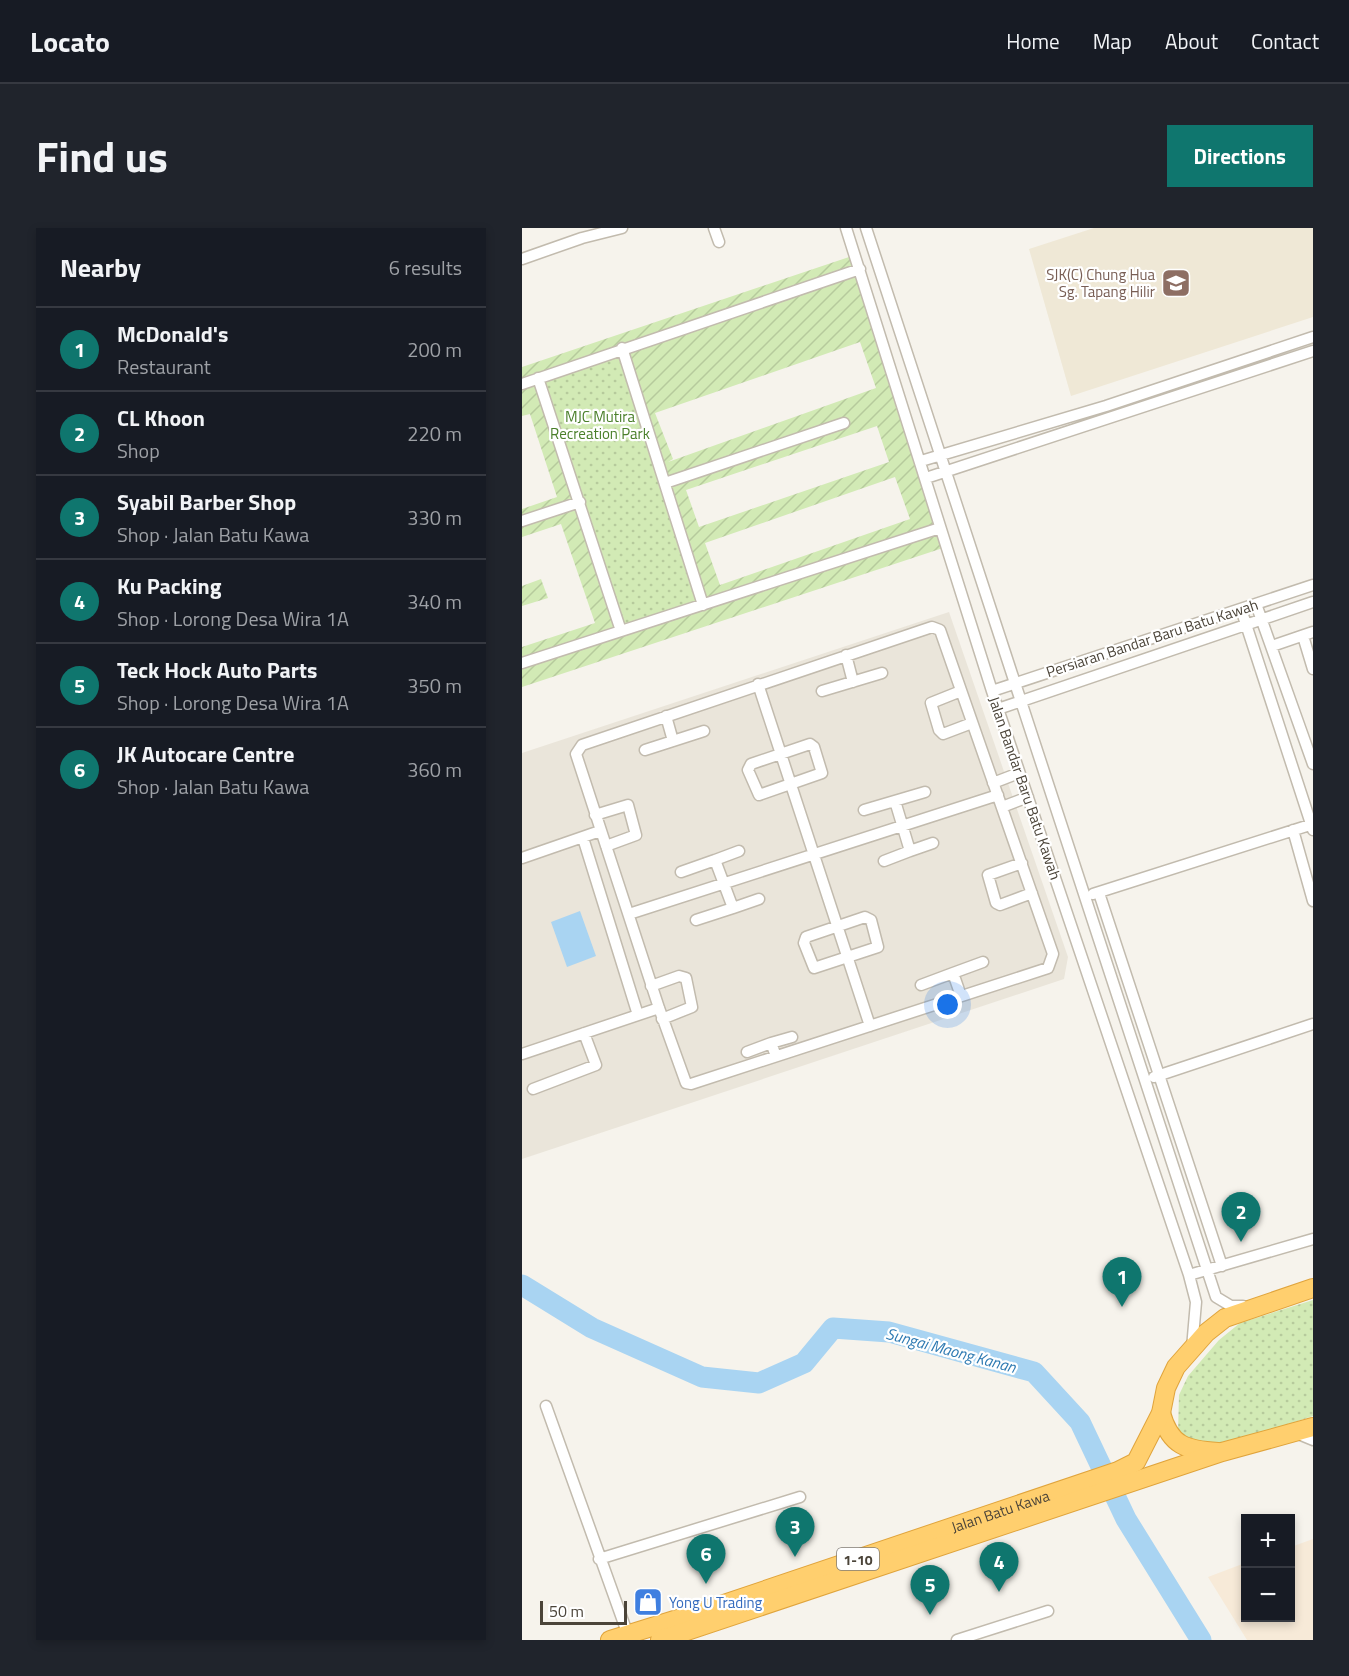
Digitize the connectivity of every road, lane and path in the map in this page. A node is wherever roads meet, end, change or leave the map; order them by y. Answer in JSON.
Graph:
{"nodes":[{"id":1,"x":622,"y":228,"type":"edge"},
{"id":2,"x":714,"y":228,"type":"edge"},
{"id":3,"x":859,"y":228,"type":"edge"},
{"id":4,"x":866,"y":228,"type":"edge"},
{"id":5,"x":847,"y":230,"type":"edge"},
{"id":6,"x":580,"y":233,"type":"edge"},
{"id":7,"x":719,"y":242,"type":"dead end"},
{"id":8,"x":522,"y":259,"type":"edge"},
{"id":9,"x":860,"y":269,"type":"junction"},
{"id":10,"x":1313,"y":337,"type":"edge"},
{"id":11,"x":622,"y":348,"type":"junction"},
{"id":12,"x":1313,"y":351,"type":"edge"},
{"id":13,"x":538,"y":378,"type":"junction"},
{"id":14,"x":522,"y":384,"type":"edge"},
{"id":15,"x":844,"y":423,"type":"dead end"},
{"id":16,"x":939,"y":455,"type":"junction"},
{"id":17,"x":921,"y":461,"type":"junction"},
{"id":18,"x":945,"y":471,"type":"junction"},
{"id":19,"x":926,"y":478,"type":"junction"},
{"id":20,"x":665,"y":483,"type":"junction"},
{"id":21,"x":580,"y":502,"type":"junction"},
{"id":22,"x":522,"y":521,"type":"edge"},
{"id":23,"x":940,"y":528,"type":"junction"},
{"id":24,"x":1313,"y":585,"type":"edge"},
{"id":25,"x":1313,"y":602,"type":"edge"},
{"id":26,"x":1256,"y":604,"type":"junction"},
{"id":27,"x":703,"y":605,"type":"junction"},
{"id":28,"x":1241,"y":609,"type":"junction"},
{"id":29,"x":1262,"y":620,"type":"junction"},
{"id":30,"x":1246,"y":626,"type":"junction"},
{"id":31,"x":621,"y":631,"type":"junction"},
{"id":32,"x":1308,"y":634,"type":"edge"},
{"id":33,"x":1272,"y":646,"type":"junction"},
{"id":34,"x":846,"y":656,"type":"junction"},
{"id":35,"x":522,"y":663,"type":"edge"},
{"id":36,"x":1313,"y":669,"type":"edge"},
{"id":37,"x":882,"y":673,"type":"dead end"},
{"id":38,"x":853,"y":682,"type":"junction"},
{"id":39,"x":1016,"y":682,"type":"junction"},
{"id":40,"x":758,"y":684,"type":"junction"},
{"id":41,"x":822,"y":691,"type":"dead end"},
{"id":42,"x":961,"y":691,"type":"junction"},
{"id":43,"x":992,"y":691,"type":"junction"},
{"id":44,"x":1022,"y":699,"type":"junction"},
{"id":45,"x":998,"y":709,"type":"junction"},
{"id":46,"x":666,"y":716,"type":"junction"},
{"id":47,"x":972,"y":723,"type":"junction"},
{"id":48,"x":704,"y":731,"type":"dead end"},
{"id":49,"x":673,"y":741,"type":"junction"},
{"id":50,"x":645,"y":750,"type":"dead end"},
{"id":51,"x":781,"y":753,"type":"junction"},
{"id":52,"x":1313,"y":764,"type":"edge"},
{"id":53,"x":1019,"y":773,"type":"junction"},
{"id":54,"x":993,"y":783,"type":"junction"},
{"id":55,"x":791,"y":784,"type":"junction"},
{"id":56,"x":925,"y":792,"type":"dead end"},
{"id":57,"x":998,"y":795,"type":"junction"},
{"id":58,"x":1028,"y":797,"type":"junction"},
{"id":59,"x":895,"y":801,"type":"junction"},
{"id":60,"x":1002,"y":807,"type":"junction"},
{"id":61,"x":864,"y":810,"type":"dead end"},
{"id":62,"x":595,"y":815,"type":"junction"},
{"id":63,"x":903,"y":826,"type":"junction"},
{"id":64,"x":1312,"y":826,"type":"edge"},
{"id":65,"x":1293,"y":830,"type":"junction"},
{"id":66,"x":600,"y":831,"type":"junction"},
{"id":67,"x":583,"y":838,"type":"junction"},
{"id":68,"x":933,"y":843,"type":"dead end"},
{"id":69,"x":522,"y":845,"type":"edge"},
{"id":70,"x":606,"y":846,"type":"junction"},
{"id":71,"x":739,"y":851,"type":"dead end"},
{"id":72,"x":910,"y":851,"type":"junction"},
{"id":73,"x":814,"y":855,"type":"junction"},
{"id":74,"x":524,"y":857,"type":"edge"},
{"id":75,"x":715,"y":860,"type":"junction"},
{"id":76,"x":884,"y":861,"type":"dead end"},
{"id":77,"x":1022,"y":863,"type":"junction"},
{"id":78,"x":681,"y":872,"type":"dead end"},
{"id":79,"x":724,"y":884,"type":"junction"},
{"id":80,"x":1032,"y":893,"type":"junction"},
{"id":81,"x":1099,"y":893,"type":"junction"},
{"id":82,"x":1087,"y":896,"type":"junction"},
{"id":83,"x":759,"y":899,"type":"dead end"},
{"id":84,"x":1313,"y":901,"type":"edge"},
{"id":85,"x":733,"y":908,"type":"junction"},
{"id":86,"x":629,"y":914,"type":"junction"},
{"id":87,"x":696,"y":920,"type":"dead end"},
{"id":88,"x":837,"y":926,"type":"junction"},
{"id":89,"x":848,"y":958,"type":"junction"},
{"id":90,"x":983,"y":962,"type":"dead end"},
{"id":91,"x":1111,"y":972,"type":"junction"},
{"id":92,"x":953,"y":973,"type":"junction"},
{"id":93,"x":1090,"y":979,"type":"junction"},
{"id":94,"x":921,"y":985,"type":"dead end"},
{"id":95,"x":651,"y":986,"type":"junction"},
{"id":96,"x":961,"y":996,"type":"junction"},
{"id":97,"x":660,"y":1013,"type":"junction"},
{"id":98,"x":639,"y":1015,"type":"junction"},
{"id":99,"x":1313,"y":1024,"type":"edge"},
{"id":100,"x":870,"y":1026,"type":"junction"},
{"id":101,"x":584,"y":1033,"type":"junction"},
{"id":102,"x":792,"y":1037,"type":"dead end"},
{"id":103,"x":771,"y":1043,"type":"junction"},
{"id":104,"x":747,"y":1052,"type":"dead end"},
{"id":105,"x":522,"y":1054,"type":"edge"},
{"id":106,"x":776,"y":1056,"type":"junction"},
{"id":107,"x":1160,"y":1075,"type":"junction"},
{"id":108,"x":1145,"y":1080,"type":"junction"},
{"id":109,"x":533,"y":1089,"type":"dead end"},
{"id":110,"x":1313,"y":1239,"type":"edge"},
{"id":111,"x":1222,"y":1266,"type":"junction"},
{"id":112,"x":1207,"y":1270,"type":"junction"},
{"id":113,"x":1189,"y":1275,"type":"junction"},
{"id":114,"x":1313,"y":1288,"type":"edge"},
{"id":115,"x":1258,"y":1305,"type":"junction"},
{"id":116,"x":1192,"y":1348,"type":"junction"},
{"id":117,"x":546,"y":1406,"type":"dead end"},
{"id":118,"x":1161,"y":1413,"type":"junction"},
{"id":119,"x":1304,"y":1430,"type":"edge"},
{"id":120,"x":1313,"y":1440,"type":"edge"},
{"id":121,"x":1222,"y":1452,"type":"junction"},
{"id":122,"x":1122,"y":1478,"type":"junction"},
{"id":123,"x":1091,"y":1488,"type":"junction"},
{"id":124,"x":800,"y":1497,"type":"dead end"},
{"id":125,"x":599,"y":1559,"type":"junction"},
{"id":126,"x":1048,"y":1611,"type":"dead end"},
{"id":127,"x":628,"y":1635,"type":"junction"},
{"id":128,"x":972,"y":1638,"type":"edge"},
{"id":129,"x":667,"y":1639,"type":"edge"},
{"id":130,"x":610,"y":1640,"type":"edge"},
{"id":131,"x":957,"y":1640,"type":"edge"}],
"edges":[{"from":1,"to":6,"type":"street"},
{"from":2,"to":7,"type":"street"},
{"from":3,"to":5,"type":"street"},
{"from":4,"to":16,"type":"street","name":"Jalan Bandar Baru Batu Kawah"},
{"from":5,"to":9,"type":"street","name":"Jalan Bandar Baru Batu Kawah"},
{"from":6,"to":8,"type":"street"},
{"from":9,"to":11,"type":"street"},
{"from":9,"to":17,"type":"street","name":"Jalan Bandar Baru Batu Kawah"},
{"from":10,"to":16,"type":"street"},
{"from":11,"to":13,"type":"street"},
{"from":11,"to":20,"type":"street"},
{"from":12,"to":18,"type":"street"},
{"from":13,"to":14,"type":"street"},
{"from":13,"to":21,"type":"street"},
{"from":15,"to":20,"type":"street"},
{"from":16,"to":17,"type":"street"},
{"from":16,"to":18,"type":"street","name":"Jalan Bandar Baru Batu Kawah"},
{"from":17,"to":19,"type":"street","name":"Jalan Bandar Baru Batu Kawah"},
{"from":18,"to":19,"type":"street"},
{"from":18,"to":39,"type":"street","name":"Jalan Bandar Baru Batu Kawah"},
{"from":19,"to":23,"type":"street","name":"Jalan Bandar Baru Batu Kawah"},
{"from":20,"to":27,"type":"street"},
{"from":21,"to":22,"type":"street"},
{"from":21,"to":31,"type":"street"},
{"from":23,"to":27,"type":"street"},
{"from":23,"to":43,"type":"street","name":"Jalan Bandar Baru Batu Kawah"},
{"from":24,"to":26,"type":"street","name":"Persiaran Bandar Baru Batu Kawah"},
{"from":25,"to":29,"type":"street","name":"Persiaran Bandar Baru Batu Kawah"},
{"from":26,"to":28,"type":"street","name":"Persiaran Bandar Baru Batu Kawah"},
{"from":26,"to":29,"type":"street"},
{"from":27,"to":31,"type":"street"},
{"from":28,"to":30,"type":"street"},
{"from":28,"to":39,"type":"street","name":"Persiaran Bandar Baru Batu Kawah"},
{"from":29,"to":30,"type":"street","name":"Persiaran Bandar Baru Batu Kawah"},
{"from":29,"to":33,"type":"street"},
{"from":30,"to":44,"type":"street","name":"Persiaran Bandar Baru Batu Kawah"},
{"from":30,"to":64,"type":"street"},
{"from":31,"to":35,"type":"street"},
{"from":32,"to":33,"type":"street"},
{"from":32,"to":36,"type":"street"},
{"from":33,"to":52,"type":"street"},
{"from":34,"to":38,"type":"street"},
{"from":34,"to":40,"type":"street"},
{"from":34,"to":42,"type":"street"},
{"from":37,"to":38,"type":"street"},
{"from":38,"to":41,"type":"street"},
{"from":39,"to":43,"type":"street","name":"Persiaran Bandar Baru Batu Kawah"},
{"from":39,"to":44,"type":"street","name":"Jalan Bandar Baru Batu Kawah"},
{"from":40,"to":46,"type":"street"},
{"from":40,"to":51,"type":"street"},
{"from":42,"to":47,"type":"street"},
{"from":42,"to":47,"type":"street"},
{"from":43,"to":45,"type":"street","name":"Jalan Bandar Baru Batu Kawah"},
{"from":44,"to":45,"type":"street","name":"Persiaran Bandar Baru Batu Kawah"},
{"from":44,"to":82,"type":"street","name":"Jalan Bandar Baru Batu Kawah"},
{"from":45,"to":53,"type":"street","name":"Jalan Bandar Baru Batu Kawah"},
{"from":46,"to":49,"type":"street"},
{"from":46,"to":62,"type":"street"},
{"from":47,"to":54,"type":"street"},
{"from":48,"to":49,"type":"street"},
{"from":49,"to":50,"type":"street"},
{"from":51,"to":55,"type":"street"},
{"from":51,"to":55,"type":"street"},
{"from":51,"to":55,"type":"street"},
{"from":53,"to":54,"type":"street"},
{"from":53,"to":58,"type":"street","name":"Jalan Bandar Baru Batu Kawah"},
{"from":54,"to":57,"type":"street"},
{"from":55,"to":73,"type":"street"},
{"from":56,"to":59,"type":"street"},
{"from":57,"to":60,"type":"street"},
{"from":57,"to":63,"type":"street"},
{"from":58,"to":60,"type":"street"},
{"from":58,"to":93,"type":"street","name":"Jalan Bandar Baru Batu Kawah"},
{"from":59,"to":61,"type":"street"},
{"from":59,"to":63,"type":"street"},
{"from":60,"to":77,"type":"street"},
{"from":62,"to":66,"type":"street"},
{"from":62,"to":70,"type":"street"},
{"from":63,"to":72,"type":"street"},
{"from":63,"to":73,"type":"street"},
{"from":64,"to":65,"type":"street"},
{"from":65,"to":81,"type":"street"},
{"from":65,"to":84,"type":"street"},
{"from":66,"to":67,"type":"street"},
{"from":66,"to":70,"type":"street"},
{"from":67,"to":74,"type":"street"},
{"from":67,"to":98,"type":"street"},
{"from":68,"to":72,"type":"street"},
{"from":69,"to":74,"type":"street"},
{"from":70,"to":86,"type":"street"},
{"from":71,"to":75,"type":"street"},
{"from":72,"to":76,"type":"street"},
{"from":73,"to":79,"type":"street"},
{"from":73,"to":88,"type":"street"},
{"from":75,"to":78,"type":"street"},
{"from":75,"to":79,"type":"street"},
{"from":77,"to":80,"type":"street"},
{"from":77,"to":80,"type":"street"},
{"from":79,"to":85,"type":"street"},
{"from":79,"to":86,"type":"street"},
{"from":80,"to":96,"type":"street"},
{"from":81,"to":82,"type":"street"},
{"from":81,"to":107,"type":"street"},
{"from":82,"to":91,"type":"street","name":"Jalan Bandar Baru Batu Kawah"},
{"from":83,"to":85,"type":"street"},
{"from":85,"to":87,"type":"street"},
{"from":86,"to":95,"type":"street"},
{"from":88,"to":89,"type":"street"},
{"from":88,"to":89,"type":"street"},
{"from":88,"to":89,"type":"street"},
{"from":89,"to":100,"type":"street"},
{"from":90,"to":92,"type":"street"},
{"from":91,"to":93,"type":"street"},
{"from":91,"to":108,"type":"street","name":"Jalan Bandar Baru Batu Kawah"},
{"from":92,"to":94,"type":"street"},
{"from":92,"to":96,"type":"street"},
{"from":93,"to":113,"type":"street","name":"Jalan Bandar Baru Batu Kawah"},
{"from":95,"to":97,"type":"street"},
{"from":95,"to":97,"type":"street"},
{"from":96,"to":100,"type":"street"},
{"from":97,"to":98,"type":"street"},
{"from":97,"to":106,"type":"street"},
{"from":98,"to":101,"type":"street"},
{"from":99,"to":107,"type":"street"},
{"from":100,"to":106,"type":"street"},
{"from":101,"to":105,"type":"street"},
{"from":101,"to":109,"type":"street"},
{"from":102,"to":103,"type":"street"},
{"from":103,"to":104,"type":"street"},
{"from":103,"to":106,"type":"street"},
{"from":107,"to":108,"type":"street"},
{"from":107,"to":111,"type":"street"},
{"from":108,"to":112,"type":"street","name":"Jalan Bandar Baru Batu Kawah"},
{"from":110,"to":111,"type":"street"},
{"from":111,"to":112,"type":"street"},
{"from":112,"to":113,"type":"street"},
{"from":112,"to":115,"type":"street","name":"Jalan Bandar Baru Batu Kawah"},
{"from":113,"to":116,"type":"street","name":"Jalan Bandar Baru Batu Kawah"},
{"from":114,"to":115,"type":"highway","name":"Jalan Batu Kawa","number":"1-10"},
{"from":115,"to":116,"type":"highway","name":"Jalan Batu Kawa","number":"1-10"},
{"from":116,"to":118,"type":"highway","name":"Jalan Batu Kawa","number":"1-10"},
{"from":117,"to":125,"type":"street"},
{"from":118,"to":121,"type":"highway"},
{"from":118,"to":122,"type":"highway","name":"Jalan Batu Kawa","number":"1-10"},
{"from":119,"to":120,"type":"street"},
{"from":119,"to":121,"type":"highway","name":"Jalan Batu Kawa","number":"1-10"},
{"from":121,"to":122,"type":"highway","name":"Jalan Batu Kawa","number":"1-10"},
{"from":122,"to":123,"type":"highway","name":"Jalan Batu Kawa","number":"1-10"},
{"from":123,"to":127,"type":"highway","name":"Jalan Batu Kawa","number":"1-10"},
{"from":123,"to":129,"type":"highway","name":"Jalan Batu Kawa","number":"1-10"},
{"from":124,"to":125,"type":"street"},
{"from":125,"to":127,"type":"street"},
{"from":126,"to":128,"type":"street"},
{"from":127,"to":130,"type":"highway","name":"Jalan Batu Kawa","number":"1-10"},
{"from":128,"to":131,"type":"street"}]}
